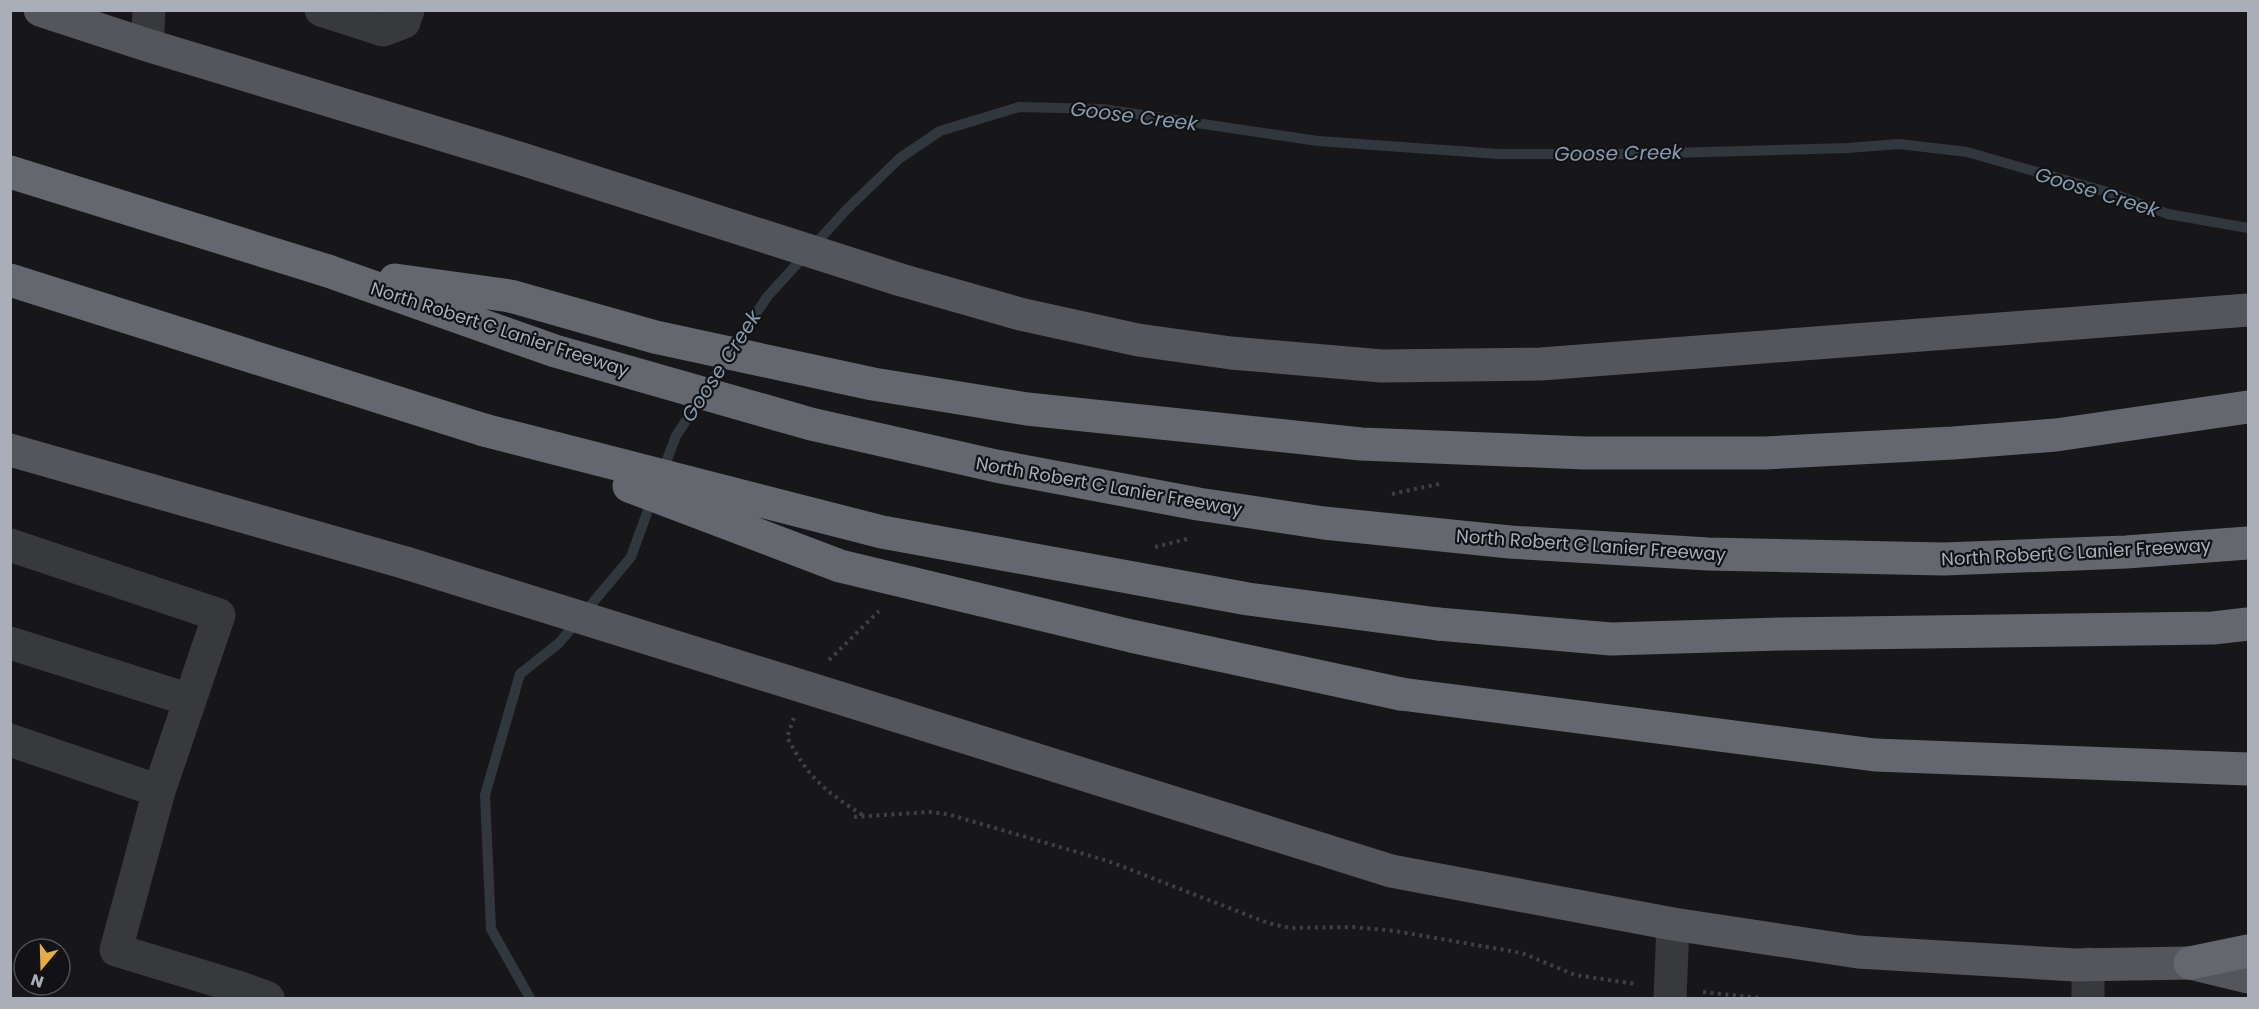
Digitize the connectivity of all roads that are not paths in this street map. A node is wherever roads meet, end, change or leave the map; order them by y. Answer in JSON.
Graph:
{"nodes":[{"id":1,"x":40,"y":10,"type":"edge"},
{"id":2,"x":149,"y":10,"type":"edge"},
{"id":3,"x":321,"y":10,"type":"edge"},
{"id":4,"x":408,"y":10,"type":"edge"},
{"id":5,"x":147,"y":45,"type":"junction"},
{"id":6,"x":10,"y":172,"type":"edge"},
{"id":7,"x":328,"y":272,"type":"junction"},
{"id":8,"x":10,"y":280,"type":"edge"},
{"id":9,"x":2248,"y":310,"type":"edge"},
{"id":10,"x":2248,"y":407,"type":"edge"},
{"id":11,"x":484,"y":430,"type":"junction"},
{"id":12,"x":10,"y":450,"type":"edge"},
{"id":13,"x":2248,"y":543,"type":"edge"},
{"id":14,"x":10,"y":545,"type":"edge"},
{"id":15,"x":2248,"y":624,"type":"edge"},
{"id":16,"x":10,"y":643,"type":"edge"},
{"id":17,"x":190,"y":700,"type":"junction"},
{"id":18,"x":10,"y":740,"type":"edge"},
{"id":19,"x":2248,"y":769,"type":"edge"},
{"id":20,"x":159,"y":791,"type":"junction"},
{"id":21,"x":1673,"y":924,"type":"junction"},
{"id":22,"x":2248,"y":951,"type":"edge"},
{"id":23,"x":2190,"y":963,"type":"junction"},
{"id":24,"x":2088,"y":964,"type":"junction"},
{"id":25,"x":2248,"y":977,"type":"edge"},
{"id":26,"x":1670,"y":994,"type":"edge"},
{"id":27,"x":249,"y":995,"type":"edge"},
{"id":28,"x":2088,"y":999,"type":"edge"}],
"edges":[{"from":1,"to":5,"type":"main road"},
{"from":2,"to":5,"type":"lane"},
{"from":3,"to":4,"type":"lane"},
{"from":5,"to":9,"type":"main road"},
{"from":6,"to":7,"type":"highway","name":"North Robert C Lanier Freeway"},
{"from":7,"to":10,"type":"highway","bridge":true},
{"from":7,"to":13,"type":"highway","name":"North Robert C Lanier Freeway","bridge":true},
{"from":8,"to":11,"type":"highway"},
{"from":11,"to":15,"type":"highway","bridge":true},
{"from":11,"to":19,"type":"highway","bridge":true},
{"from":12,"to":21,"type":"main road","bridge":true},
{"from":14,"to":17,"type":"lane"},
{"from":16,"to":17,"type":"lane"},
{"from":17,"to":20,"type":"lane"},
{"from":18,"to":20,"type":"lane"},
{"from":20,"to":27,"type":"lane"},
{"from":21,"to":24,"type":"main road"},
{"from":21,"to":26,"type":"lane"},
{"from":22,"to":23,"type":"highway"},
{"from":23,"to":24,"type":"main road"},
{"from":23,"to":25,"type":"main road"},
{"from":24,"to":28,"type":"lane"}]}
